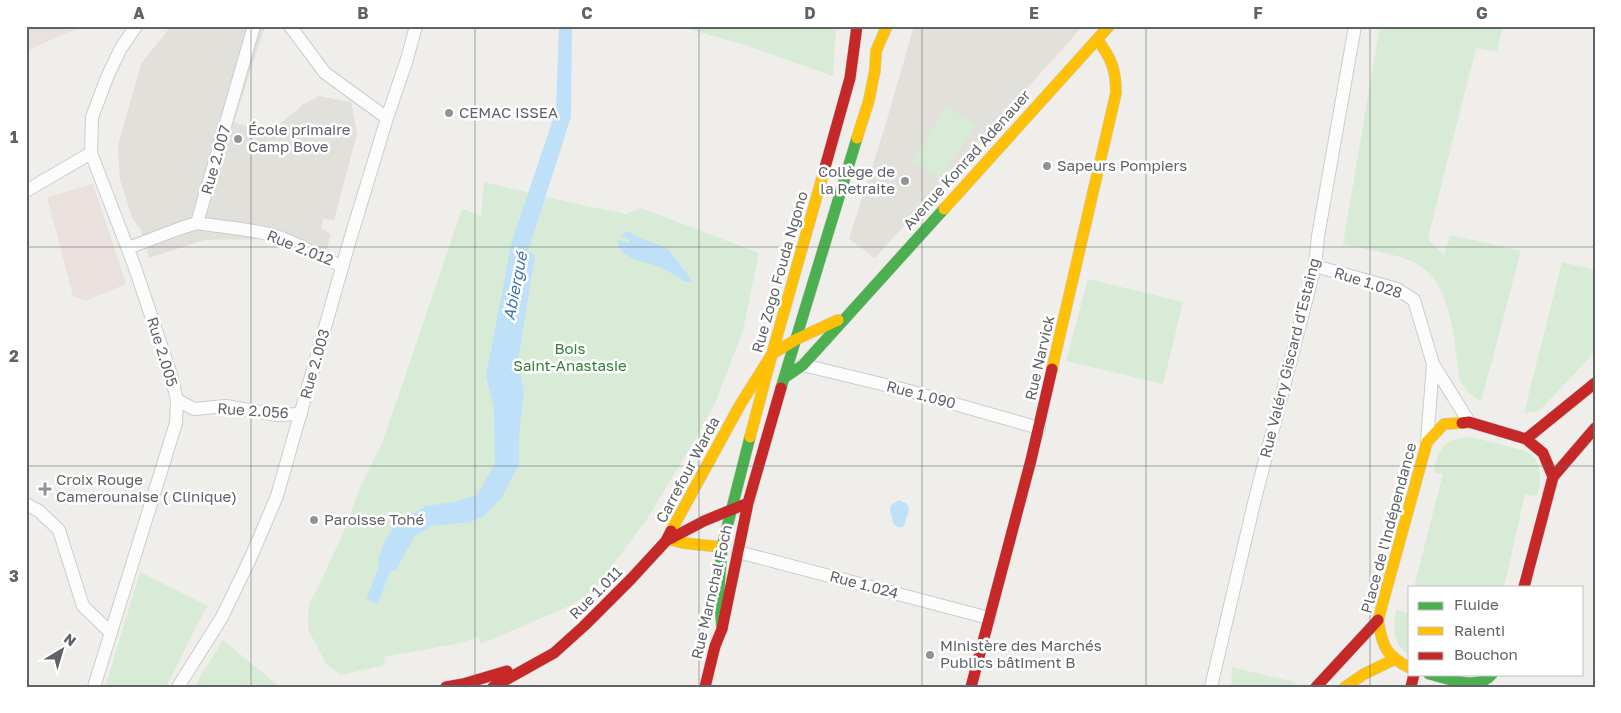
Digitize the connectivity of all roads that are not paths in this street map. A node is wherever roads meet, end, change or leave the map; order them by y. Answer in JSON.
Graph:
{"nodes":[{"id":1,"x":136,"y":26,"type":"edge"},
{"id":2,"x":254,"y":26,"type":"edge"},
{"id":3,"x":290,"y":26,"type":"edge"},
{"id":4,"x":416,"y":26,"type":"edge"},
{"id":5,"x":857,"y":26,"type":"edge"},
{"id":6,"x":877,"y":26,"type":"edge"},
{"id":7,"x":887,"y":26,"type":"edge"},
{"id":8,"x":1109,"y":26,"type":"edge"},
{"id":9,"x":1355,"y":26,"type":"edge"},
{"id":10,"x":1097,"y":38,"type":"junction"},
{"id":11,"x":876,"y":51,"type":"junction"},
{"id":12,"x":850,"y":78,"type":"junction"},
{"id":13,"x":387,"y":118,"type":"junction"},
{"id":14,"x":91,"y":153,"type":"junction"},
{"id":15,"x":26,"y":191,"type":"edge"},
{"id":16,"x":197,"y":224,"type":"junction"},
{"id":17,"x":128,"y":248,"type":"junction"},
{"id":18,"x":343,"y":266,"type":"junction"},
{"id":19,"x":1315,"y":266,"type":"junction"},
{"id":20,"x":848,"y":315,"type":"junction"},
{"id":21,"x":798,"y":339,"type":"junction"},
{"id":22,"x":772,"y":354,"type":"junction"},
{"id":23,"x":1433,"y":364,"type":"junction"},
{"id":24,"x":803,"y":365,"type":"junction"},
{"id":25,"x":784,"y":378,"type":"junction"},
{"id":26,"x":1595,"y":383,"type":"edge"},
{"id":27,"x":177,"y":400,"type":"junction"},
{"id":28,"x":301,"y":414,"type":"junction"},
{"id":29,"x":1470,"y":422,"type":"junction"},
{"id":30,"x":1039,"y":428,"type":"junction"},
{"id":31,"x":1595,"y":428,"type":"edge"},
{"id":32,"x":1526,"y":438,"type":"junction"},
{"id":33,"x":1427,"y":442,"type":"junction"},
{"id":34,"x":1553,"y":476,"type":"junction"},
{"id":35,"x":748,"y":503,"type":"junction"},
{"id":36,"x":26,"y":504,"type":"edge"},
{"id":37,"x":730,"y":510,"type":"junction"},
{"id":38,"x":667,"y":540,"type":"junction"},
{"id":39,"x":722,"y":547,"type":"junction"},
{"id":40,"x":738,"y":552,"type":"junction"},
{"id":41,"x":1524,"y":586,"type":"edge"},
{"id":42,"x":989,"y":618,"type":"junction"},
{"id":43,"x":1378,"y":620,"type":"junction"},
{"id":44,"x":722,"y":629,"type":"junction"},
{"id":45,"x":111,"y":633,"type":"junction"},
{"id":46,"x":1393,"y":660,"type":"junction"},
{"id":47,"x":541,"y":661,"type":"junction"},
{"id":48,"x":1408,"y":667,"type":"edge"},
{"id":49,"x":1436,"y":676,"type":"edge"},
{"id":50,"x":1491,"y":680,"type":"edge"},
{"id":51,"x":1212,"y":686,"type":"edge"},
{"id":52,"x":94,"y":687,"type":"edge"},
{"id":53,"x":178,"y":687,"type":"edge"},
{"id":54,"x":446,"y":687,"type":"edge"},
{"id":55,"x":493,"y":687,"type":"edge"},
{"id":56,"x":705,"y":687,"type":"edge"},
{"id":57,"x":971,"y":687,"type":"edge"},
{"id":58,"x":1316,"y":687,"type":"edge"},
{"id":59,"x":1345,"y":687,"type":"edge"}],
"edges":[{"from":1,"to":14,"type":"street","name":"Rue 2.005"},
{"from":2,"to":16,"type":"street","name":"Rue 2.007"},
{"from":3,"to":13,"type":"street"},
{"from":4,"to":13,"type":"street","name":"Rue 2.003"},
{"from":5,"to":12,"type":"main road"},
{"from":6,"to":11,"type":"main road"},
{"from":7,"to":11,"type":"main road","name":"Rue Zogo Fouda Ngono"},
{"from":8,"to":10,"type":"main road","name":"Avenue Konrad Adenauer"},
{"from":9,"to":19,"type":"street","name":"Rue Valéry Giscard d'Estaing"},
{"from":10,"to":20,"type":"main road","name":"Avenue Konrad Adenauer"},
{"from":10,"to":30,"type":"main road","name":"Rue Narvick"},
{"from":11,"to":12,"type":"main road","name":"Rue Zogo Fouda Ngono"},
{"from":11,"to":21,"type":"main road","name":"Rue Zogo Fouda Ngono"},
{"from":12,"to":22,"type":"main road","name":"Rue Zogo Fouda Ngono"},
{"from":13,"to":18,"type":"street","name":"Rue 2.003"},
{"from":14,"to":15,"type":"street"},
{"from":14,"to":17,"type":"street","name":"Rue 2.005"},
{"from":16,"to":17,"type":"street"},
{"from":16,"to":18,"type":"street","name":"Rue 2.012"},
{"from":17,"to":27,"type":"street","name":"Rue 2.005"},
{"from":18,"to":28,"type":"street","name":"Rue 2.003"},
{"from":19,"to":23,"type":"street","name":"Rue 1.028"},
{"from":19,"to":51,"type":"street","name":"Rue Valéry Giscard d'Estaing"},
{"from":20,"to":21,"type":"main road","name":"Avenue Konrad Adenauer"},
{"from":20,"to":24,"type":"main road","name":"Avenue Konrad Adenauer"},
{"from":21,"to":22,"type":"main road","name":"Avenue Konrad Adenauer"},
{"from":21,"to":25,"type":"main road","name":"Rue Zogo Fouda Ngono"},
{"from":22,"to":37,"type":"main road","name":"Rue Zogo Fouda Ngono"},
{"from":22,"to":38,"type":"main road","name":"Carrefour Warda"},
{"from":23,"to":29,"type":"street","name":"Rue 1.028"},
{"from":23,"to":33,"type":"street","name":"Rue 1.028"},
{"from":24,"to":25,"type":"main road","name":"Avenue Konrad Adenauer"},
{"from":24,"to":30,"type":"street","name":"Rue 1.090"},
{"from":25,"to":35,"type":"main road"},
{"from":26,"to":32,"type":"main road"},
{"from":27,"to":28,"type":"street","name":"Rue 2.056"},
{"from":27,"to":45,"type":"street","name":"Rue 2.005"},
{"from":28,"to":53,"type":"street","name":"Rue 2.003"},
{"from":29,"to":32,"type":"main road","name":"Place de l'Indépendance"},
{"from":29,"to":33,"type":"main road","name":"Place de l'Indépendance"},
{"from":30,"to":42,"type":"main road","name":"Rue Narvick"},
{"from":31,"to":34,"type":"main road"},
{"from":32,"to":34,"type":"main road","name":"Place de l'Indépendance"},
{"from":33,"to":43,"type":"main road","name":"Place de l'Indépendance"},
{"from":34,"to":41,"type":"main road"},
{"from":35,"to":37,"type":"main road","name":"Carrefour Warda"},
{"from":35,"to":40,"type":"main road","name":"Rue Marnchal Foch"},
{"from":36,"to":45,"type":"street"},
{"from":37,"to":38,"type":"main road","name":"Carrefour Warda"},
{"from":37,"to":39,"type":"main road","name":"Rue Zogo Fouda Ngono"},
{"from":38,"to":39,"type":"main road"},
{"from":38,"to":47,"type":"main road","name":"Rue 1.011"},
{"from":39,"to":44,"type":"main road","name":"Rue Zogo Fouda Ngono"},
{"from":40,"to":42,"type":"street","name":"Rue 1.024"},
{"from":40,"to":44,"type":"main road","name":"Rue Marnchal Foch"},
{"from":42,"to":57,"type":"main road","name":"Rue Narvick"},
{"from":43,"to":46,"type":"main road","name":"Place de l'Indépendance"},
{"from":43,"to":58,"type":"main road"},
{"from":44,"to":56,"type":"main road","name":"Rue Marnchal Foch"},
{"from":45,"to":52,"type":"street","name":"Rue 2.005"},
{"from":46,"to":48,"type":"main road"},
{"from":46,"to":59,"type":"main road"},
{"from":47,"to":54,"type":"main road","name":"Rue 1.011"},
{"from":47,"to":55,"type":"main road","name":"Rue 1.011"},
{"from":49,"to":50,"type":"main road"}]}
